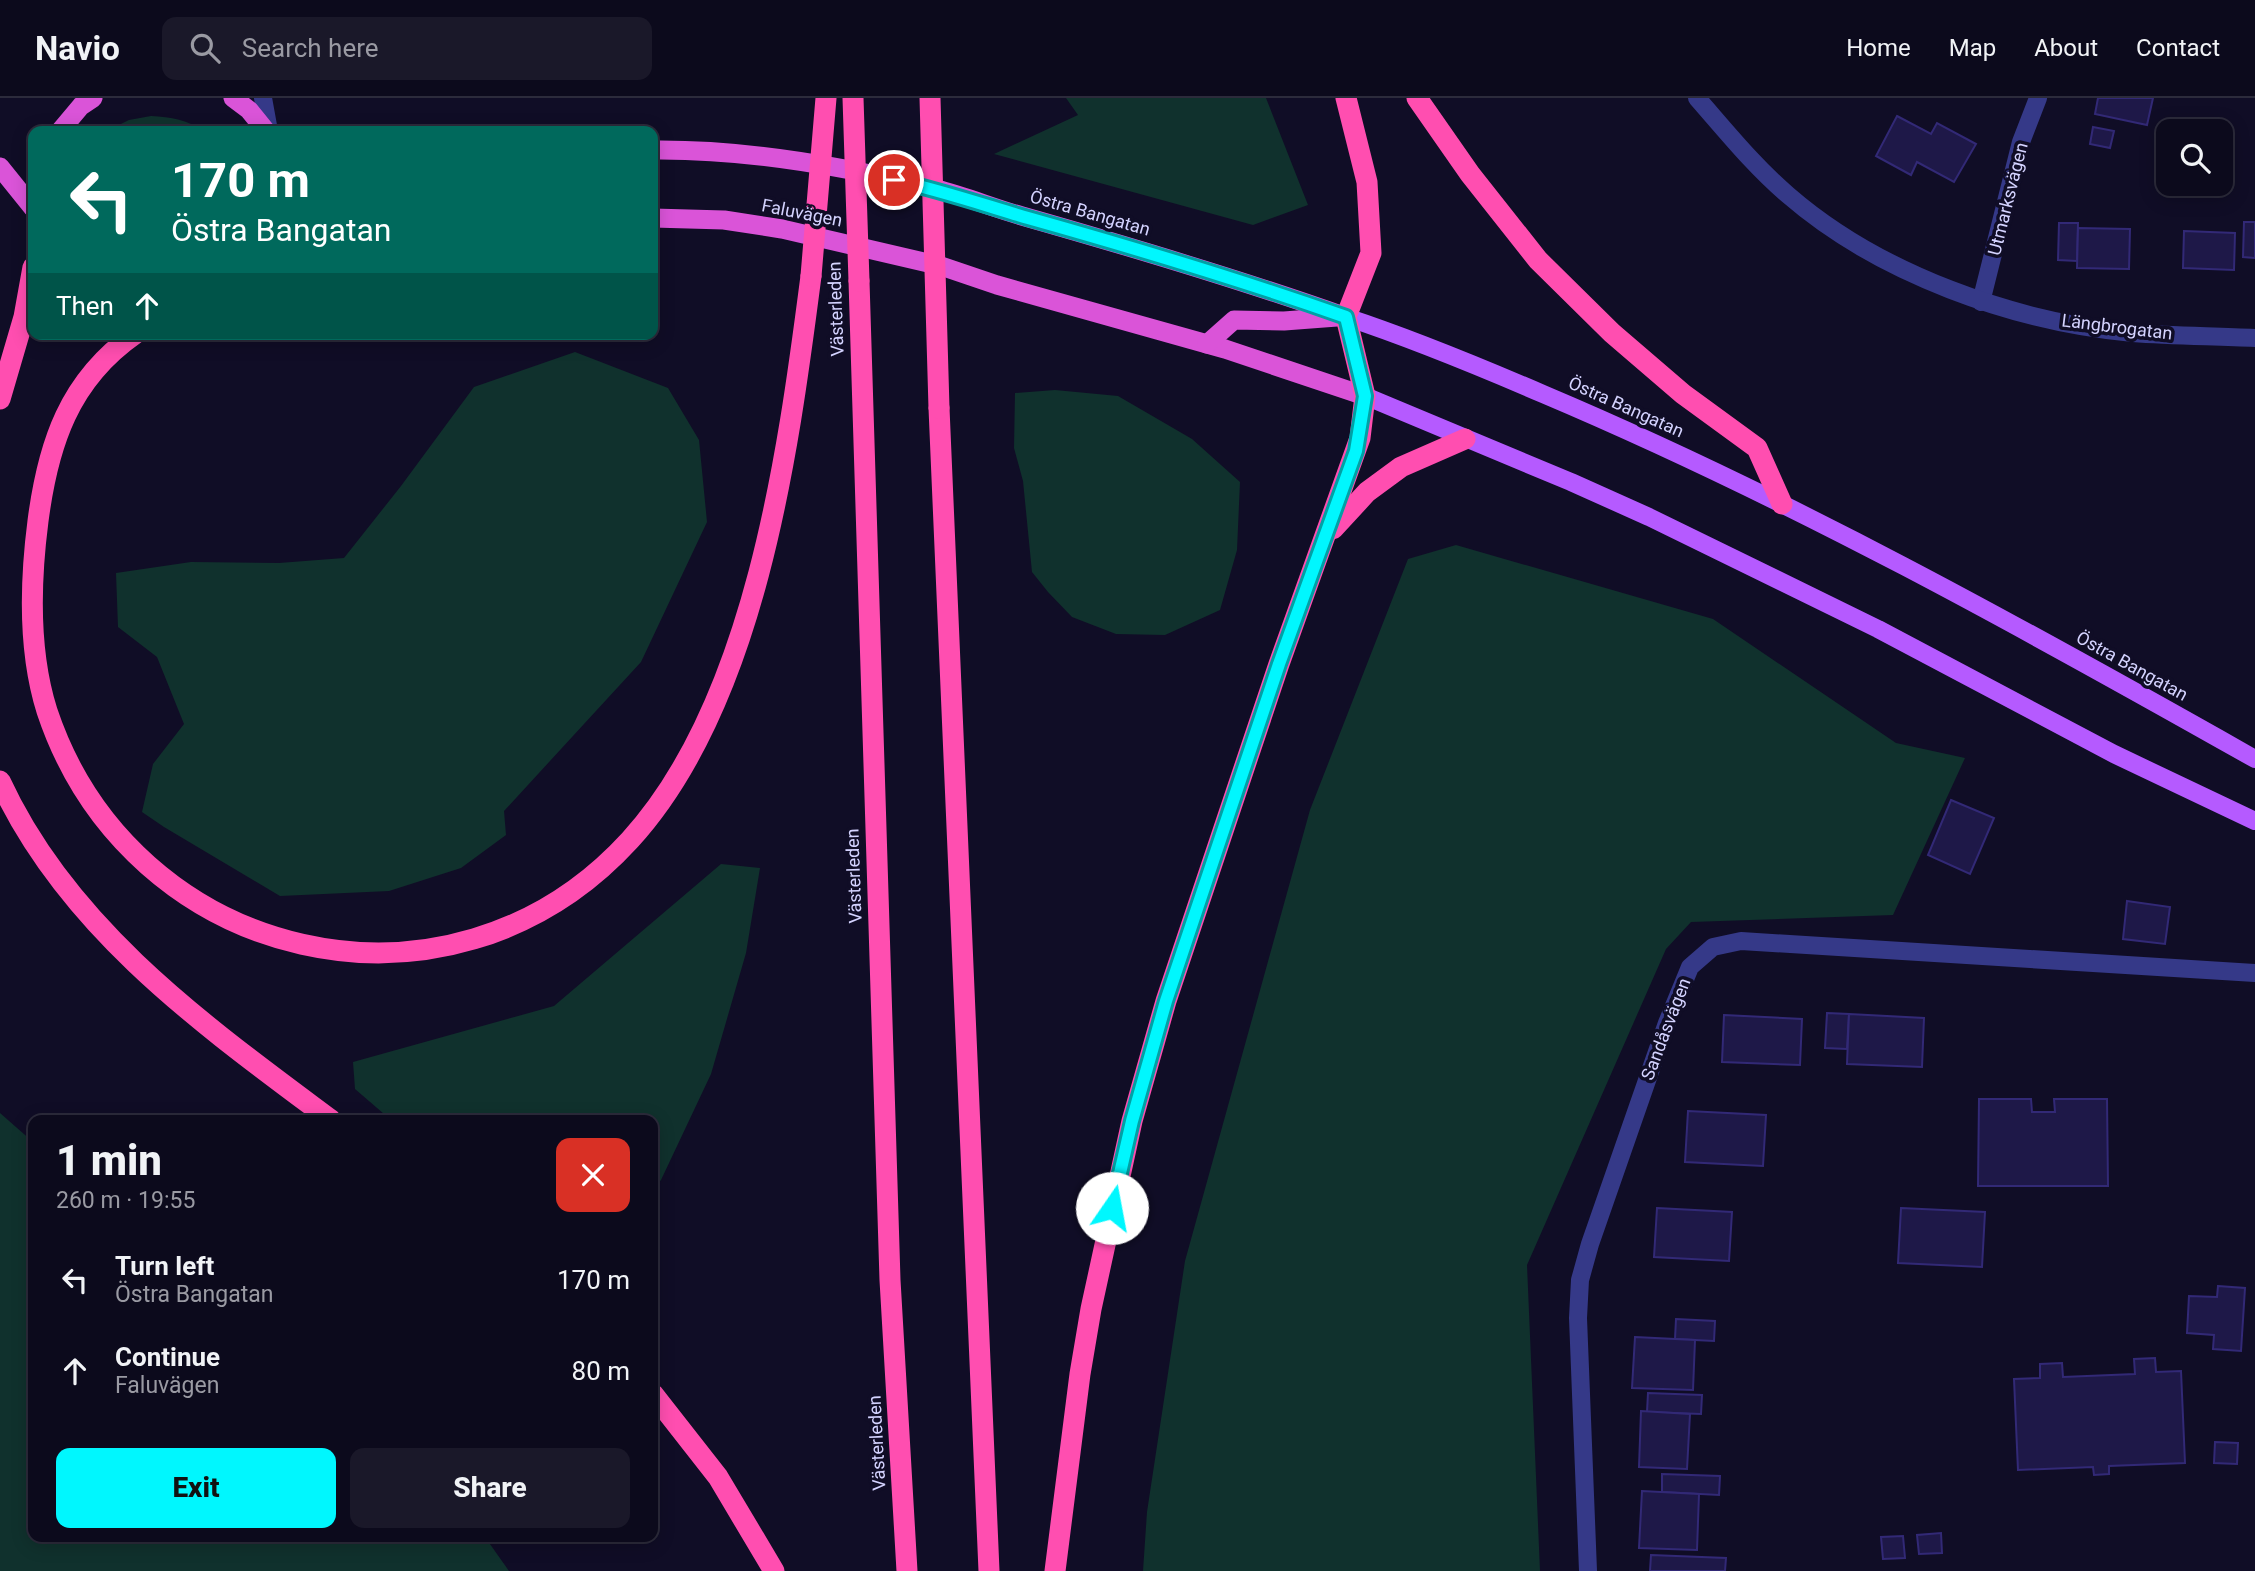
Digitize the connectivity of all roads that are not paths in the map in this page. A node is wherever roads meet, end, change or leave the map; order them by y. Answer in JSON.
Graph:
{"nodes":[{"id":1,"x":93,"y":98,"type":"edge"},
{"id":2,"x":233,"y":98,"type":"edge"},
{"id":3,"x":263,"y":98,"type":"edge"},
{"id":4,"x":826,"y":98,"type":"edge"},
{"id":5,"x":853,"y":98,"type":"edge"},
{"id":6,"x":930,"y":98,"type":"edge"},
{"id":7,"x":1346,"y":98,"type":"edge"},
{"id":8,"x":1417,"y":98,"type":"edge"},
{"id":9,"x":1697,"y":98,"type":"edge"},
{"id":10,"x":2038,"y":98,"type":"edge"},
{"id":11,"x":64,"y":126,"type":"edge"},
{"id":12,"x":263,"y":126,"type":"edge"},
{"id":13,"x":267,"y":126,"type":"edge"},
{"id":14,"x":658,"y":150,"type":"edge"},
{"id":15,"x":0,"y":167,"type":"edge"},
{"id":16,"x":936,"y":199,"type":"junction"},
{"id":17,"x":28,"y":202,"type":"edge"},
{"id":18,"x":658,"y":218,"type":"edge"},
{"id":19,"x":28,"y":295,"type":"edge"},
{"id":20,"x":1981,"y":302,"type":"junction"},
{"id":21,"x":1346,"y":317,"type":"junction"},
{"id":22,"x":2255,"y":338,"type":"edge"},
{"id":23,"x":127,"y":340,"type":"edge"},
{"id":24,"x":1208,"y":344,"type":"junction"},
{"id":25,"x":1365,"y":396,"type":"junction"},
{"id":26,"x":0,"y":398,"type":"edge"},
{"id":27,"x":1465,"y":439,"type":"junction"},
{"id":28,"x":1782,"y":504,"type":"junction"},
{"id":29,"x":1326,"y":536,"type":"junction"},
{"id":30,"x":2255,"y":759,"type":"edge"},
{"id":31,"x":0,"y":781,"type":"edge"},
{"id":32,"x":2255,"y":821,"type":"edge"},
{"id":33,"x":2255,"y":973,"type":"edge"},
{"id":34,"x":324,"y":1115,"type":"edge"},
{"id":35,"x":658,"y":1400,"type":"edge"},
{"id":36,"x":774,"y":1571,"type":"edge"},
{"id":37,"x":907,"y":1571,"type":"edge"},
{"id":38,"x":989,"y":1571,"type":"edge"},
{"id":39,"x":1055,"y":1571,"type":"edge"},
{"id":40,"x":1588,"y":1571,"type":"edge"}],
"edges":[{"from":1,"to":11,"type":"highway"},
{"from":2,"to":12,"type":"highway"},
{"from":3,"to":13,"type":"street"},
{"from":4,"to":23,"type":"highway","bridge":true},
{"from":5,"to":37,"type":"highway","name":"Västerleden","bridge":true},
{"from":6,"to":16,"type":"highway","bridge":true},
{"from":7,"to":21,"type":"highway"},
{"from":8,"to":28,"type":"highway"},
{"from":9,"to":20,"type":"street","name":"Längbrogatan"},
{"from":10,"to":20,"type":"street","name":"Utmarksvägen"},
{"from":14,"to":16,"type":"highway"},
{"from":15,"to":17,"type":"highway"},
{"from":16,"to":21,"type":"highway","name":"Östra Bangatan"},
{"from":16,"to":38,"type":"highway","bridge":true},
{"from":18,"to":24,"type":"highway","name":"Faluvägen"},
{"from":19,"to":26,"type":"highway"},
{"from":20,"to":22,"type":"street","name":"Längbrogatan"},
{"from":21,"to":24,"type":"highway"},
{"from":21,"to":25,"type":"highway"},
{"from":21,"to":28,"type":"main road","name":"Östra Bangatan"},
{"from":24,"to":25,"type":"highway"},
{"from":25,"to":27,"type":"main road"},
{"from":25,"to":29,"type":"highway"},
{"from":27,"to":29,"type":"highway"},
{"from":27,"to":32,"type":"main road"},
{"from":28,"to":30,"type":"main road","name":"Östra Bangatan"},
{"from":29,"to":39,"type":"highway"},
{"from":31,"to":34,"type":"highway"},
{"from":33,"to":40,"type":"street","name":"Sandåsvägen"},
{"from":35,"to":36,"type":"highway"}]}
